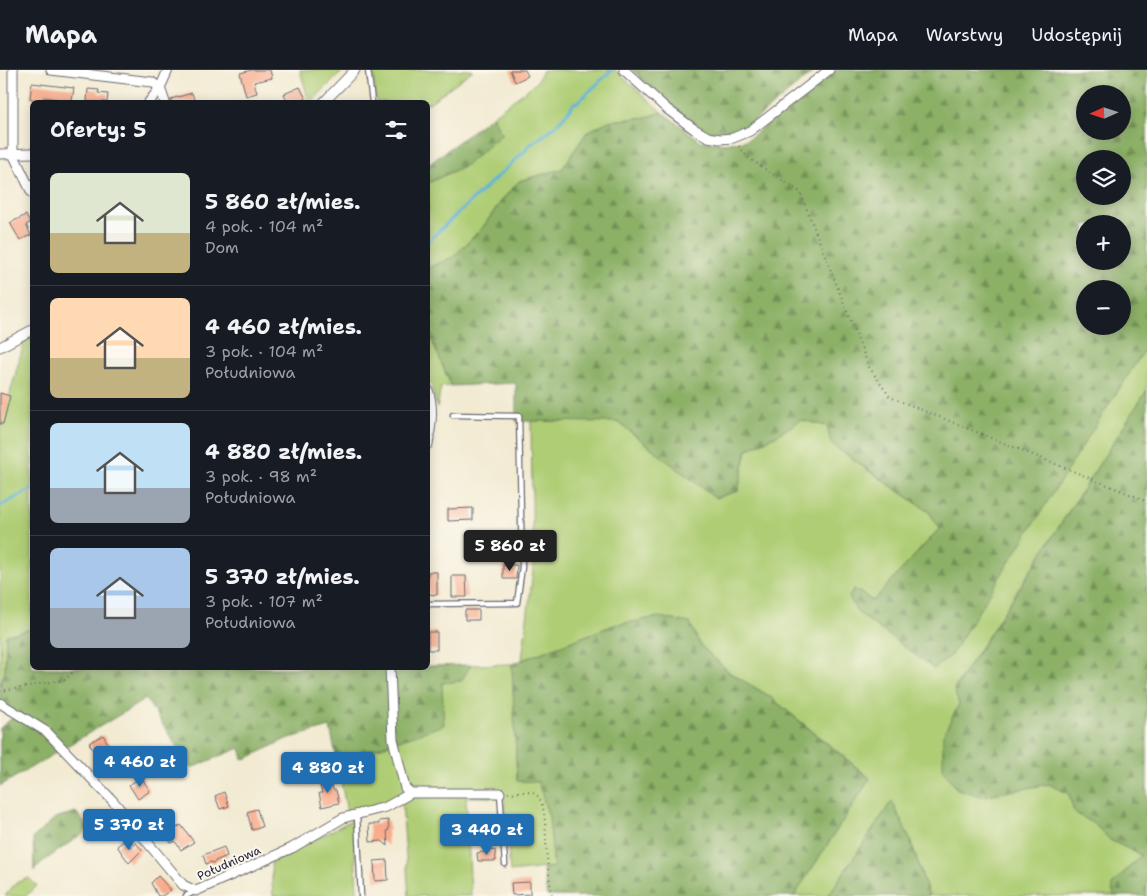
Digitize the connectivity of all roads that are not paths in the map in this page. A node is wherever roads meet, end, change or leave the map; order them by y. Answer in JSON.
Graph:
{"nodes":[{"id":1,"x":13,"y":70,"type":"edge"},
{"id":2,"x":51,"y":70,"type":"edge"},
{"id":3,"x":168,"y":70,"type":"edge"},
{"id":4,"x":355,"y":70,"type":"edge"},
{"id":5,"x":368,"y":70,"type":"edge"},
{"id":6,"x":624,"y":70,"type":"edge"},
{"id":7,"x":829,"y":70,"type":"edge"},
{"id":8,"x":160,"y":88,"type":"junction"},
{"id":9,"x":151,"y":100,"type":"edge"},
{"id":10,"x":164,"y":100,"type":"edge"},
{"id":11,"x":326,"y":100,"type":"edge"},
{"id":12,"x":372,"y":100,"type":"edge"},
{"id":13,"x":0,"y":154,"type":"edge"},
{"id":14,"x":13,"y":154,"type":"junction"},
{"id":15,"x":30,"y":154,"type":"edge"},
{"id":16,"x":30,"y":189,"type":"edge"},
{"id":17,"x":30,"y":331,"type":"edge"},
{"id":18,"x":0,"y":347,"type":"edge"},
{"id":19,"x":430,"y":395,"type":"edge"},
{"id":20,"x":453,"y":415,"type":"dead end"},
{"id":21,"x":430,"y":426,"type":"edge"},
{"id":22,"x":430,"y":604,"type":"edge"},
{"id":23,"x":390,"y":670,"type":"edge"},
{"id":24,"x":0,"y":703,"type":"edge"},
{"id":25,"x":500,"y":793,"type":"joint"},
{"id":26,"x":411,"y":794,"type":"junction"},
{"id":27,"x":356,"y":815,"type":"junction"},
{"id":28,"x":505,"y":864,"type":"dead end"},
{"id":29,"x":196,"y":890,"type":"junction"},
{"id":30,"x":186,"y":896,"type":"edge"},
{"id":31,"x":361,"y":896,"type":"edge"}],
"edges":[{"from":1,"to":14,"type":"street"},
{"from":2,"to":8,"type":"street"},
{"from":3,"to":8,"type":"street"},
{"from":4,"to":11,"type":"street"},
{"from":5,"to":12,"type":"lane"},
{"from":6,"to":7,"type":"street"},
{"from":8,"to":9,"type":"street"},
{"from":8,"to":10,"type":"street"},
{"from":13,"to":14,"type":"street"},
{"from":14,"to":15,"type":"street"},
{"from":14,"to":16,"type":"street"},
{"from":17,"to":18,"type":"street"},
{"from":19,"to":21,"type":"street"},
{"from":20,"to":22,"type":"lane"},
{"from":23,"to":26,"type":"street"},
{"from":24,"to":29,"type":"street","name":"Południowa"},
{"from":25,"to":26,"type":"street","name":"Południowa"},
{"from":25,"to":28,"type":"lane"},
{"from":26,"to":27,"type":"street","name":"Południowa"},
{"from":27,"to":29,"type":"street","name":"Południowa"},
{"from":27,"to":31,"type":"lane"},
{"from":29,"to":30,"type":"lane"}]}
